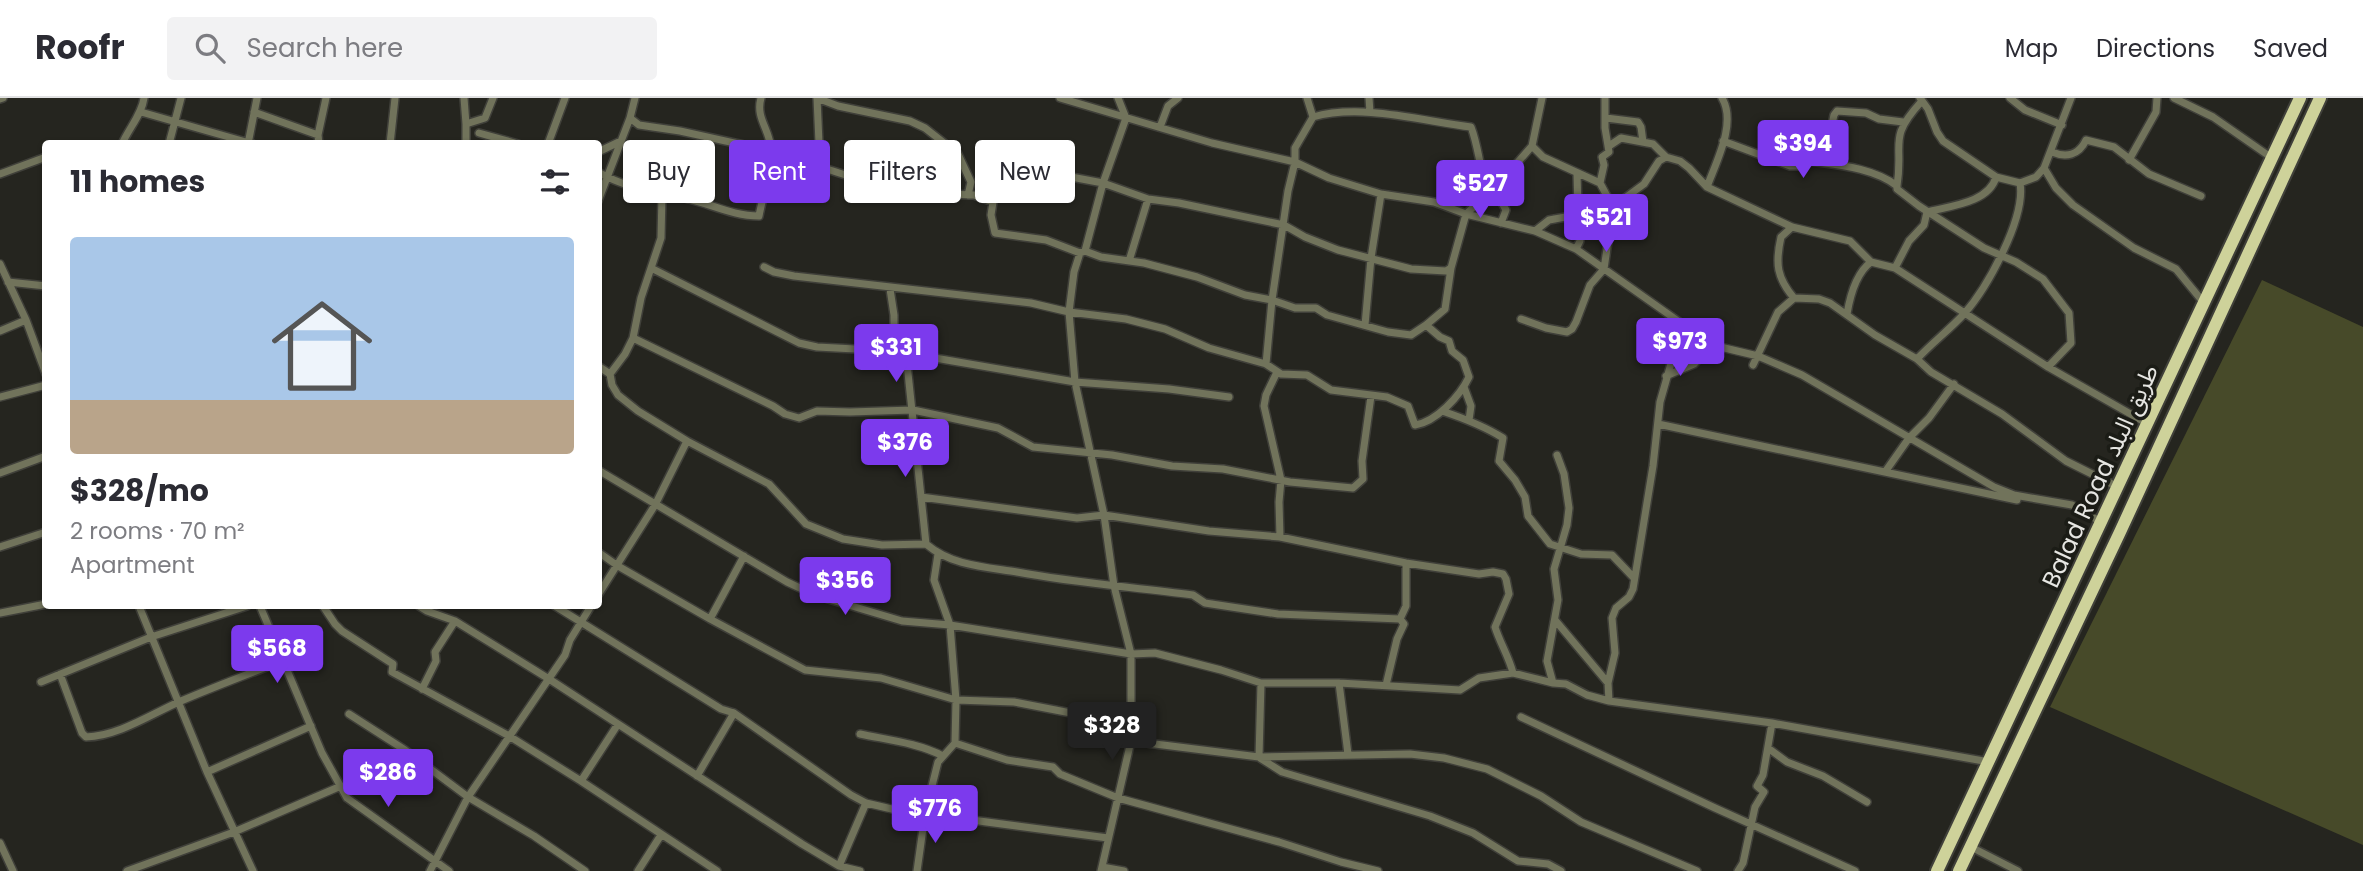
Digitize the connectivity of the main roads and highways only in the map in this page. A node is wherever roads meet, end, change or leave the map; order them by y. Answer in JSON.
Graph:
{"nodes":[{"id":1,"x":2300,"y":98,"type":"edge"},
{"id":2,"x":2320,"y":98,"type":"edge"},
{"id":3,"x":1937,"y":871,"type":"edge"},
{"id":4,"x":1959,"y":871,"type":"edge"}],
"edges":[{"from":1,"to":3,"type":"highway","name":"Balad Road طريق البلد"},
{"from":2,"to":4,"type":"highway","name":"Balad Road طريق البلد"}]}
